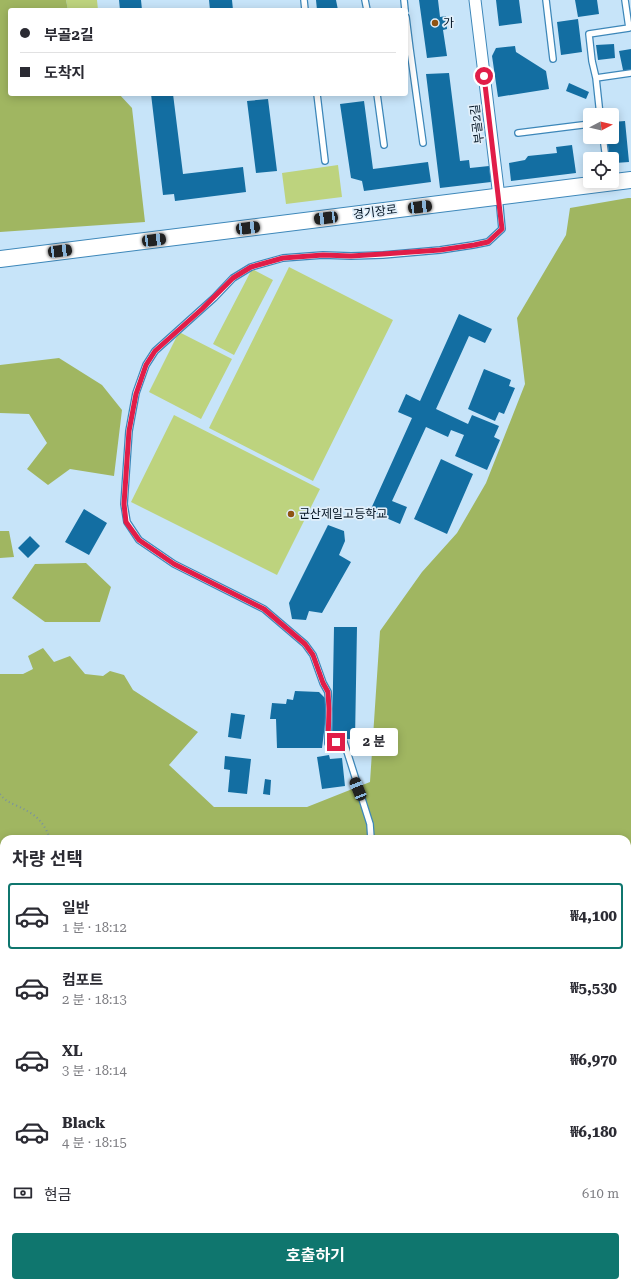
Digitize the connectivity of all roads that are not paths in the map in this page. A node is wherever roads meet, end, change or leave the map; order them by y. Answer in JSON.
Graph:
{"nodes":[{"id":1,"x":476,"y":0,"type":"edge"},
{"id":2,"x":546,"y":0,"type":"edge"},
{"id":3,"x":625,"y":0,"type":"edge"},
{"id":4,"x":408,"y":49,"type":"edge"},
{"id":5,"x":553,"y":59,"type":"dead end"},
{"id":6,"x":631,"y":73,"type":"edge"},
{"id":7,"x":596,"y":78,"type":"junction"},
{"id":8,"x":317,"y":96,"type":"edge"},
{"id":9,"x":377,"y":96,"type":"edge"},
{"id":10,"x":599,"y":108,"type":"edge"},
{"id":11,"x":583,"y":125,"type":"edge"},
{"id":12,"x":518,"y":133,"type":"dead end"},
{"id":13,"x":423,"y":143,"type":"dead end"},
{"id":14,"x":384,"y":145,"type":"dead end"},
{"id":15,"x":325,"y":161,"type":"dead end"},
{"id":16,"x":631,"y":180,"type":"edge"},
{"id":17,"x":619,"y":181,"type":"edge"},
{"id":18,"x":583,"y":186,"type":"edge"},
{"id":19,"x":499,"y":197,"type":"junction"},
{"id":20,"x":0,"y":259,"type":"edge"},
{"id":21,"x":371,"y":835,"type":"edge"}],
"edges":[{"from":1,"to":19,"type":"street","name":"부골2길"},
{"from":2,"to":5,"type":"lane"},
{"from":3,"to":7,"type":"lane"},
{"from":4,"to":13,"type":"lane"},
{"from":6,"to":7,"type":"lane"},
{"from":7,"to":10,"type":"lane"},
{"from":8,"to":15,"type":"lane"},
{"from":9,"to":14,"type":"lane"},
{"from":11,"to":12,"type":"lane"},
{"from":16,"to":17,"type":"street","name":"경기장로"},
{"from":18,"to":19,"type":"street","name":"경기장로"},
{"from":19,"to":20,"type":"street","name":"경기장로"},
{"from":19,"to":21,"type":"lane"}]}
